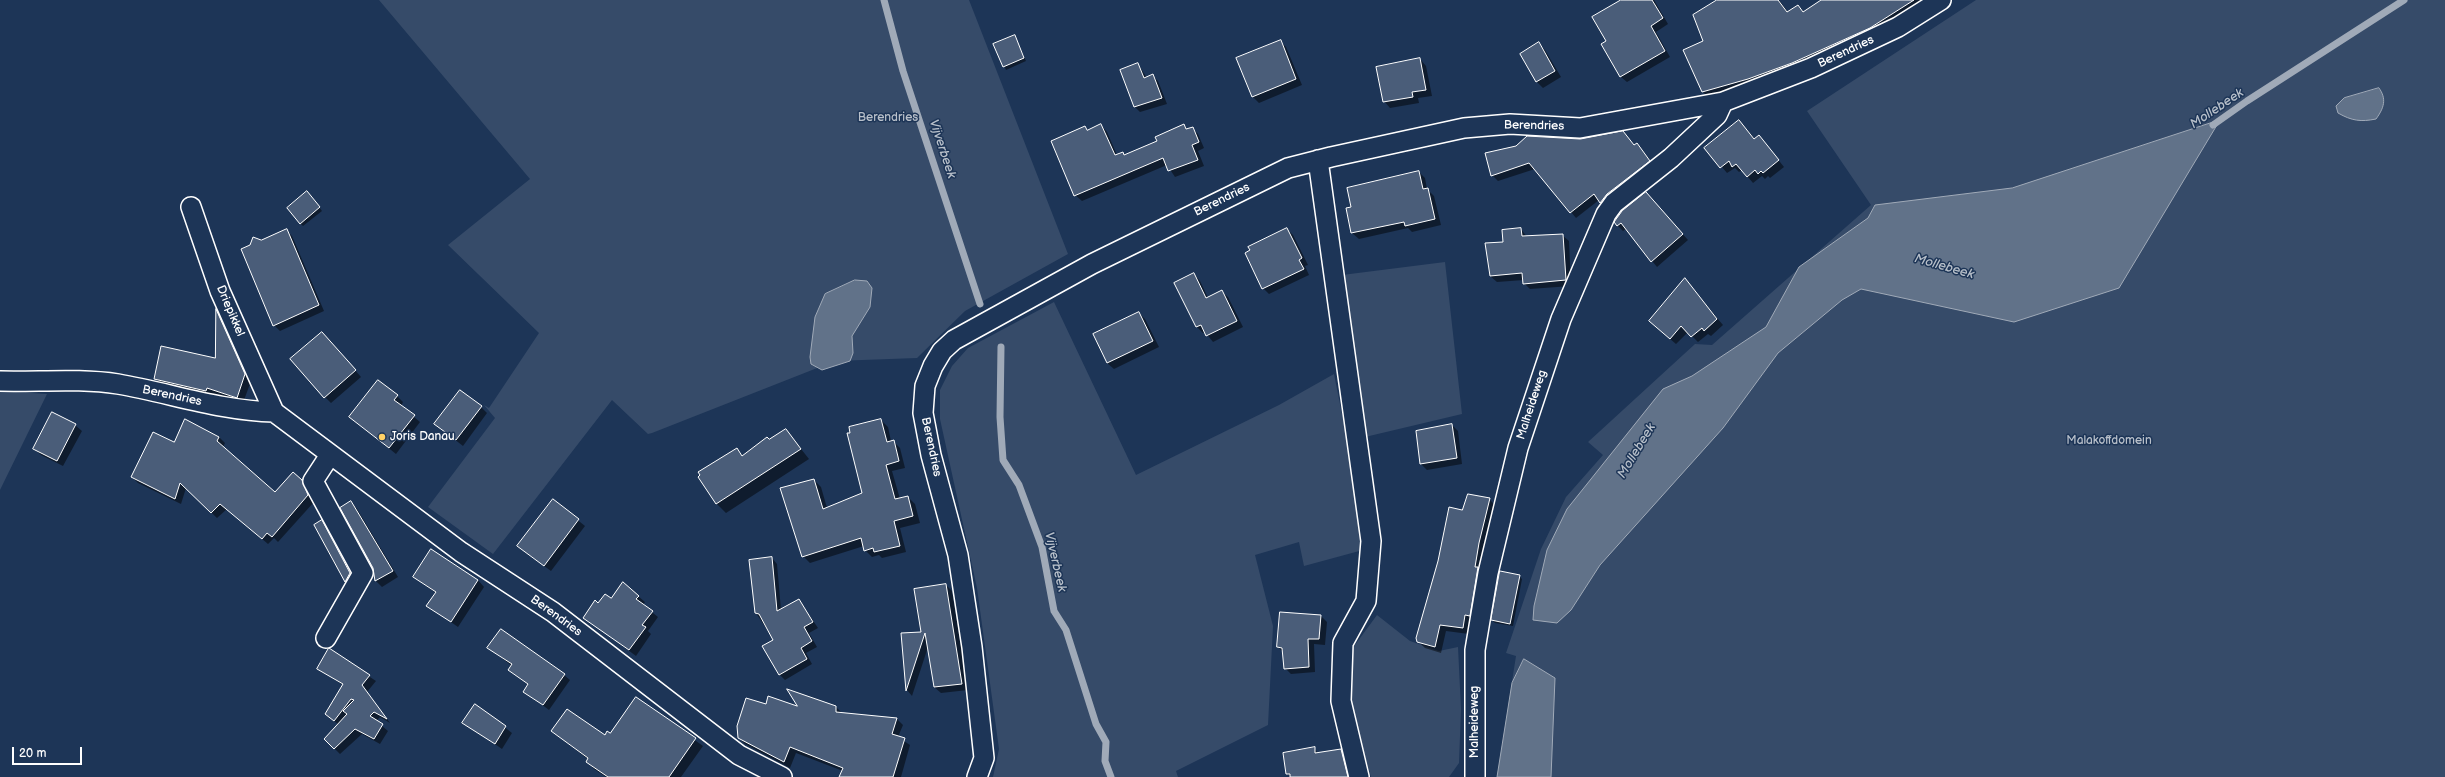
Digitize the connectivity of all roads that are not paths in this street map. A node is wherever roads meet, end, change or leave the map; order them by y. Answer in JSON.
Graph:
{"nodes":[{"id":1,"x":1941,"y":0,"type":"edge"},
{"id":2,"x":1723,"y":102,"type":"junction"},
{"id":3,"x":1318,"y":160,"type":"junction"},
{"id":4,"x":192,"y":207,"type":"dead end"},
{"id":5,"x":0,"y":381,"type":"edge"},
{"id":6,"x":274,"y":412,"type":"junction"},
{"id":7,"x":330,"y":455,"type":"junction"},
{"id":8,"x":326,"y":638,"type":"dead end"},
{"id":9,"x":1472,"y":774,"type":"edge"},
{"id":10,"x":782,"y":777,"type":"edge"},
{"id":11,"x":977,"y":777,"type":"edge"},
{"id":12,"x":1359,"y":777,"type":"edge"}],
"edges":[{"from":1,"to":2,"type":"street","name":"Berendries"},
{"from":2,"to":3,"type":"street","name":"Berendries"},
{"from":2,"to":9,"type":"street","name":"Malheideweg"},
{"from":3,"to":11,"type":"street","name":"Berendries"},
{"from":3,"to":12,"type":"street"},
{"from":4,"to":6,"type":"street","name":"Driepikkel"},
{"from":5,"to":6,"type":"street","name":"Berendries"},
{"from":6,"to":7,"type":"street","name":"Berendries"},
{"from":7,"to":8,"type":"street"},
{"from":7,"to":10,"type":"street","name":"Berendries"}]}
